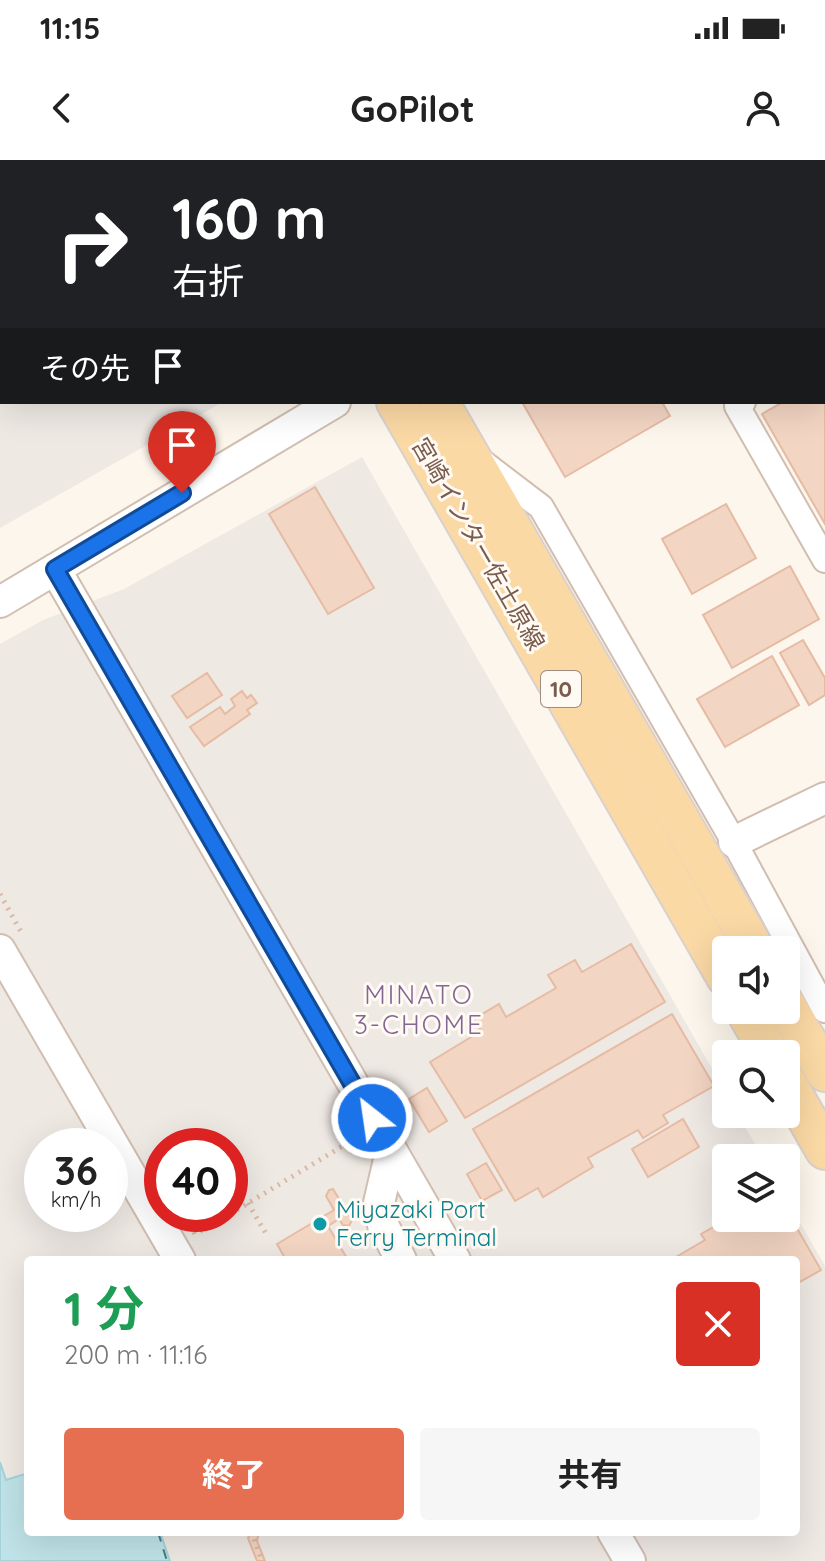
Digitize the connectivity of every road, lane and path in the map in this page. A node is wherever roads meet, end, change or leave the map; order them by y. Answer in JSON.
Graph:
{"nodes":[{"id":1,"x":332,"y":404,"type":"edge"},
{"id":2,"x":397,"y":404,"type":"edge"},
{"id":3,"x":440,"y":404,"type":"edge"},
{"id":4,"x":740,"y":404,"type":"edge"},
{"id":5,"x":467,"y":451,"type":"junction"},
{"id":6,"x":825,"y":560,"type":"edge"},
{"id":7,"x":55,"y":569,"type":"junction"},
{"id":8,"x":0,"y":602,"type":"edge"},
{"id":9,"x":825,"y":798,"type":"edge"},
{"id":10,"x":734,"y":842,"type":"junction"},
{"id":11,"x":747,"y":936,"type":"edge"},
{"id":12,"x":0,"y":950,"type":"edge"},
{"id":13,"x":712,"y":953,"type":"edge"},
{"id":14,"x":825,"y":1010,"type":"edge"},
{"id":15,"x":797,"y":1024,"type":"edge"},
{"id":16,"x":825,"y":1072,"type":"edge"},
{"id":17,"x":800,"y":1106,"type":"edge"},
{"id":18,"x":361,"y":1145,"type":"dead end"},
{"id":19,"x":825,"y":1150,"type":"edge"},
{"id":20,"x":391,"y":1151,"type":"junction"},
{"id":21,"x":248,"y":1203,"type":"joint"},
{"id":22,"x":268,"y":1237,"type":"dead end"},
{"id":23,"x":178,"y":1256,"type":"edge"},
{"id":24,"x":399,"y":1256,"type":"edge"},
{"id":25,"x":453,"y":1256,"type":"edge"},
{"id":26,"x":255,"y":1536,"type":"edge"},
{"id":27,"x":615,"y":1536,"type":"edge"},
{"id":28,"x":262,"y":1561,"type":"edge"},
{"id":29,"x":630,"y":1561,"type":"edge"}],
"edges":[{"from":1,"to":7,"type":"street"},
{"from":2,"to":13,"type":"main road","name":"宮崎インター佐土原線","number":"10"},
{"from":3,"to":5,"type":"main road","name":"宮崎インター佐土原線","number":"10"},
{"from":4,"to":6,"type":"street"},
{"from":5,"to":10,"type":"street"},
{"from":5,"to":11,"type":"main road","name":"宮崎インター佐土原線","number":"10"},
{"from":7,"to":8,"type":"street"},
{"from":7,"to":20,"type":"street"},
{"from":9,"to":10,"type":"street"},
{"from":10,"to":14,"type":"street"},
{"from":12,"to":23,"type":"street"},
{"from":15,"to":16,"type":"main road"},
{"from":17,"to":19,"type":"main road"},
{"from":18,"to":21,"type":"path"},
{"from":20,"to":24,"type":"street"},
{"from":20,"to":25,"type":"street"},
{"from":21,"to":22,"type":"path"},
{"from":26,"to":28,"type":"path"},
{"from":27,"to":29,"type":"street"}]}
